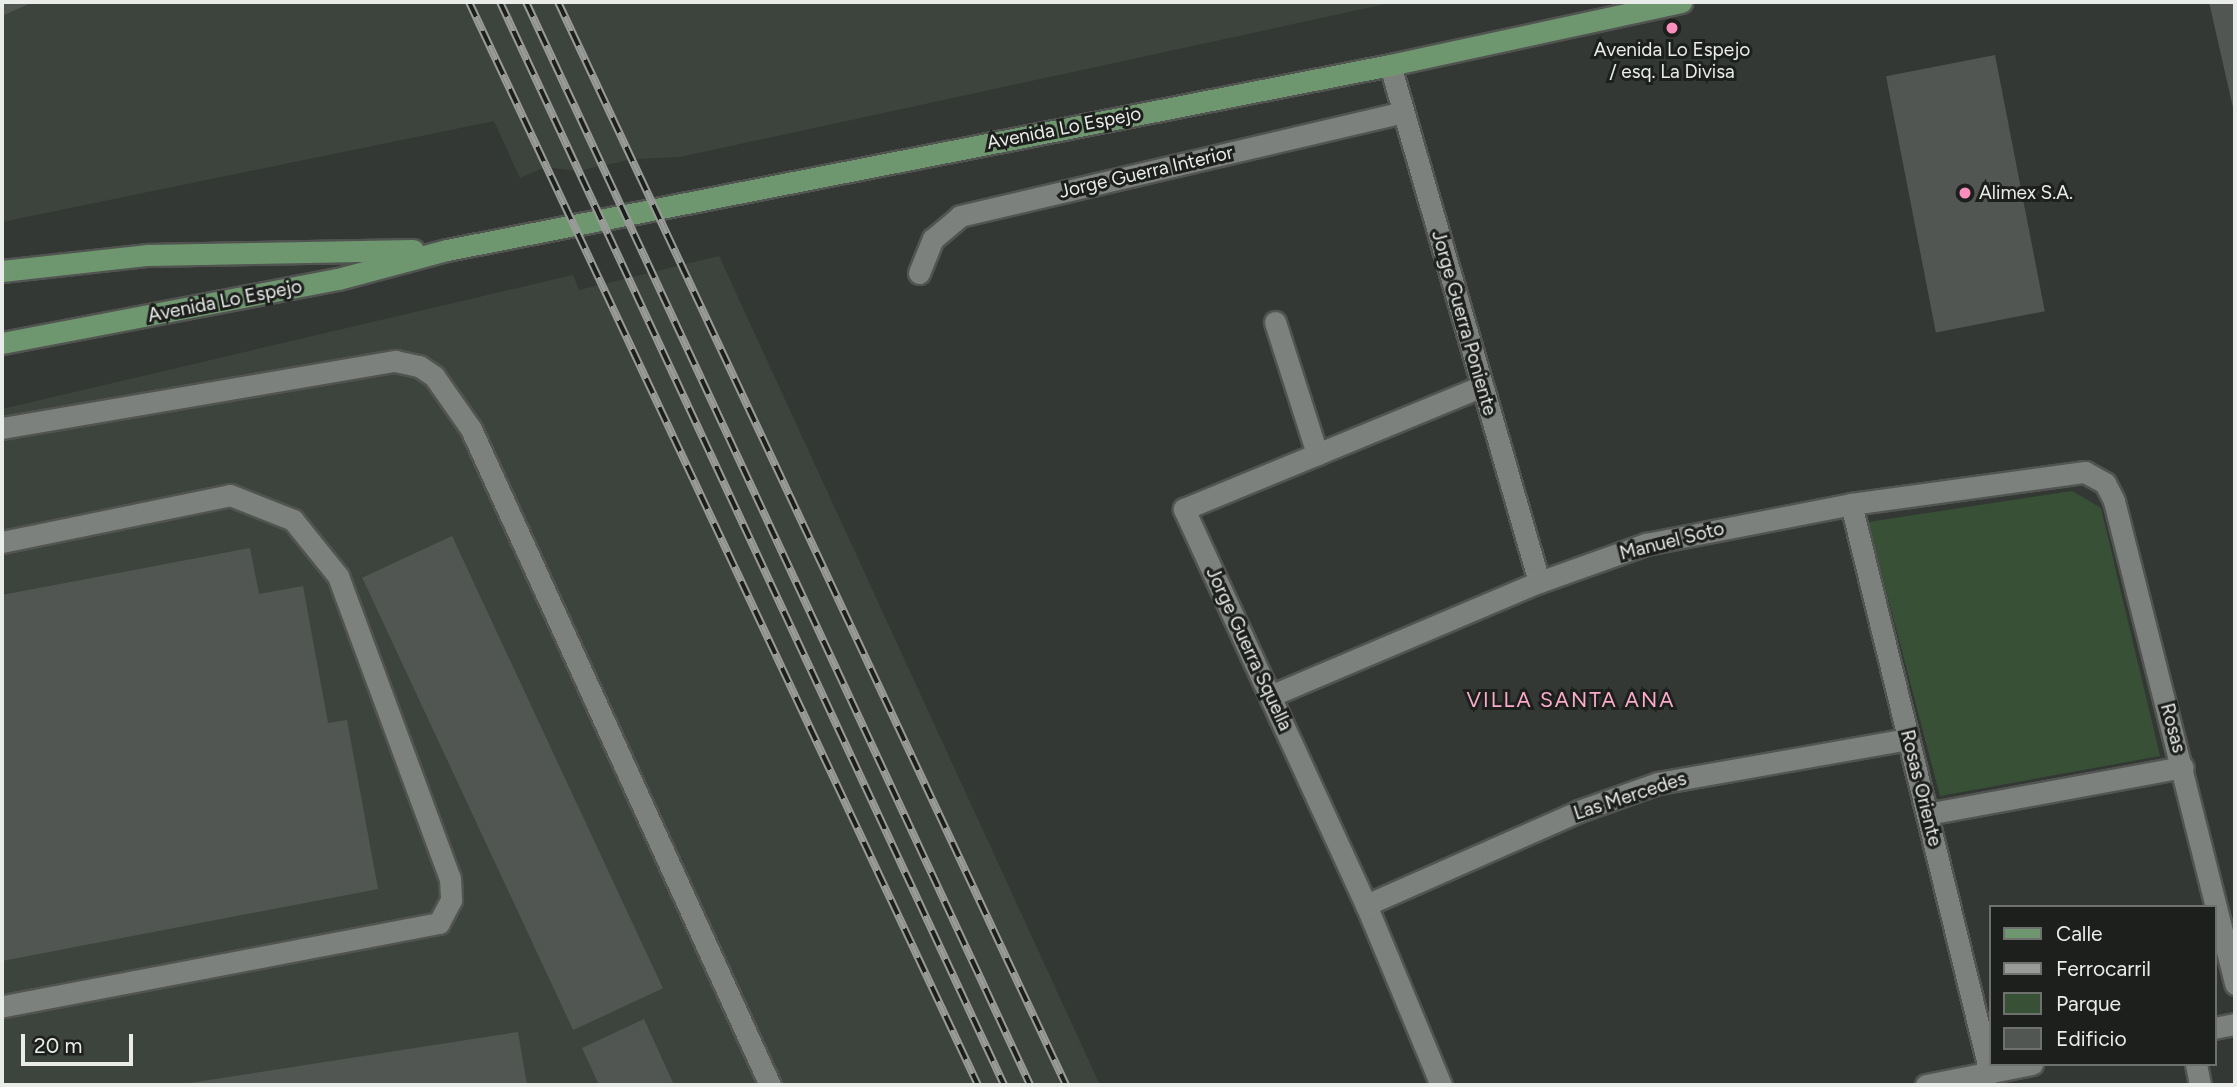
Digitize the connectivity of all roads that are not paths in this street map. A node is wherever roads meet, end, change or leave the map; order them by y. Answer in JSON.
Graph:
{"nodes":[{"id":1,"x":1681,"y":2,"type":"edge"},
{"id":2,"x":1390,"y":65,"type":"junction"},
{"id":3,"x":1403,"y":112,"type":"junction"},
{"id":4,"x":447,"y":250,"type":"junction"},
{"id":5,"x":2,"y":271,"type":"edge"},
{"id":6,"x":919,"y":273,"type":"dead end"},
{"id":7,"x":1275,"y":322,"type":"dead end"},
{"id":8,"x":2,"y":343,"type":"edge"},
{"id":9,"x":1482,"y":387,"type":"junction"},
{"id":10,"x":2,"y":429,"type":"edge"},
{"id":11,"x":1317,"y":454,"type":"junction"},
{"id":12,"x":2098,"y":477,"type":"joint"},
{"id":13,"x":1851,"y":504,"type":"junction"},
{"id":14,"x":2,"y":541,"type":"edge"},
{"id":15,"x":1539,"y":582,"type":"junction"},
{"id":16,"x":1270,"y":696,"type":"junction"},
{"id":17,"x":1909,"y":739,"type":"junction"},
{"id":18,"x":2183,"y":767,"type":"junction"},
{"id":19,"x":1927,"y":814,"type":"junction"},
{"id":20,"x":1366,"y":905,"type":"junction"},
{"id":21,"x":2235,"y":984,"type":"edge"},
{"id":22,"x":2,"y":1006,"type":"edge"},
{"id":23,"x":2235,"y":1024,"type":"edge"},
{"id":24,"x":2216,"y":1028,"type":"edge"},
{"id":25,"x":1988,"y":1065,"type":"edge"},
{"id":26,"x":1988,"y":1066,"type":"edge"},
{"id":27,"x":2023,"y":1066,"type":"edge"},
{"id":28,"x":2196,"y":1066,"type":"edge"},
{"id":29,"x":1990,"y":1073,"type":"junction"},
{"id":30,"x":770,"y":1085,"type":"edge"},
{"id":31,"x":1441,"y":1085,"type":"edge"},
{"id":32,"x":1926,"y":1085,"type":"edge"},
{"id":33,"x":2200,"y":1085,"type":"edge"}],
"edges":[{"from":1,"to":2,"type":"main road","name":"Avenida Lo Espejo"},
{"from":2,"to":3,"type":"street","name":"Jorge Guerra Poniente"},
{"from":2,"to":4,"type":"main road","name":"Avenida Lo Espejo"},
{"from":3,"to":6,"type":"street","name":"Jorge Guerra Interior"},
{"from":3,"to":9,"type":"street","name":"Jorge Guerra Poniente"},
{"from":4,"to":5,"type":"main road","name":"Avenida Lo Espejo"},
{"from":4,"to":8,"type":"main road","name":"Avenida Lo Espejo"},
{"from":7,"to":11,"type":"street"},
{"from":9,"to":11,"type":"street","name":"Jorge Guerra Squella"},
{"from":9,"to":15,"type":"street","name":"Jorge Guerra Poniente"},
{"from":10,"to":30,"type":"street"},
{"from":11,"to":16,"type":"street","name":"Jorge Guerra Squella"},
{"from":12,"to":13,"type":"street","name":"Manuel Soto"},
{"from":12,"to":18,"type":"street","name":"Rosas"},
{"from":13,"to":15,"type":"street","name":"Manuel Soto"},
{"from":13,"to":17,"type":"street","name":"Rosas Oriente"},
{"from":14,"to":22,"type":"street"},
{"from":15,"to":16,"type":"street","name":"Manuel Soto"},
{"from":16,"to":20,"type":"street","name":"Jorge Guerra Squella"},
{"from":17,"to":19,"type":"street","name":"Rosas Oriente"},
{"from":17,"to":20,"type":"street","name":"Las Mercedes"},
{"from":18,"to":19,"type":"street"},
{"from":18,"to":21,"type":"street","name":"Rosas"},
{"from":19,"to":25,"type":"street","name":"Rosas Oriente"},
{"from":20,"to":31,"type":"street","name":"Jorge Guerra Squella"},
{"from":23,"to":24,"type":"street"},
{"from":26,"to":29,"type":"street","name":"Rosas Oriente"},
{"from":27,"to":29,"type":"street"},
{"from":28,"to":33,"type":"street"},
{"from":29,"to":32,"type":"street"}]}
